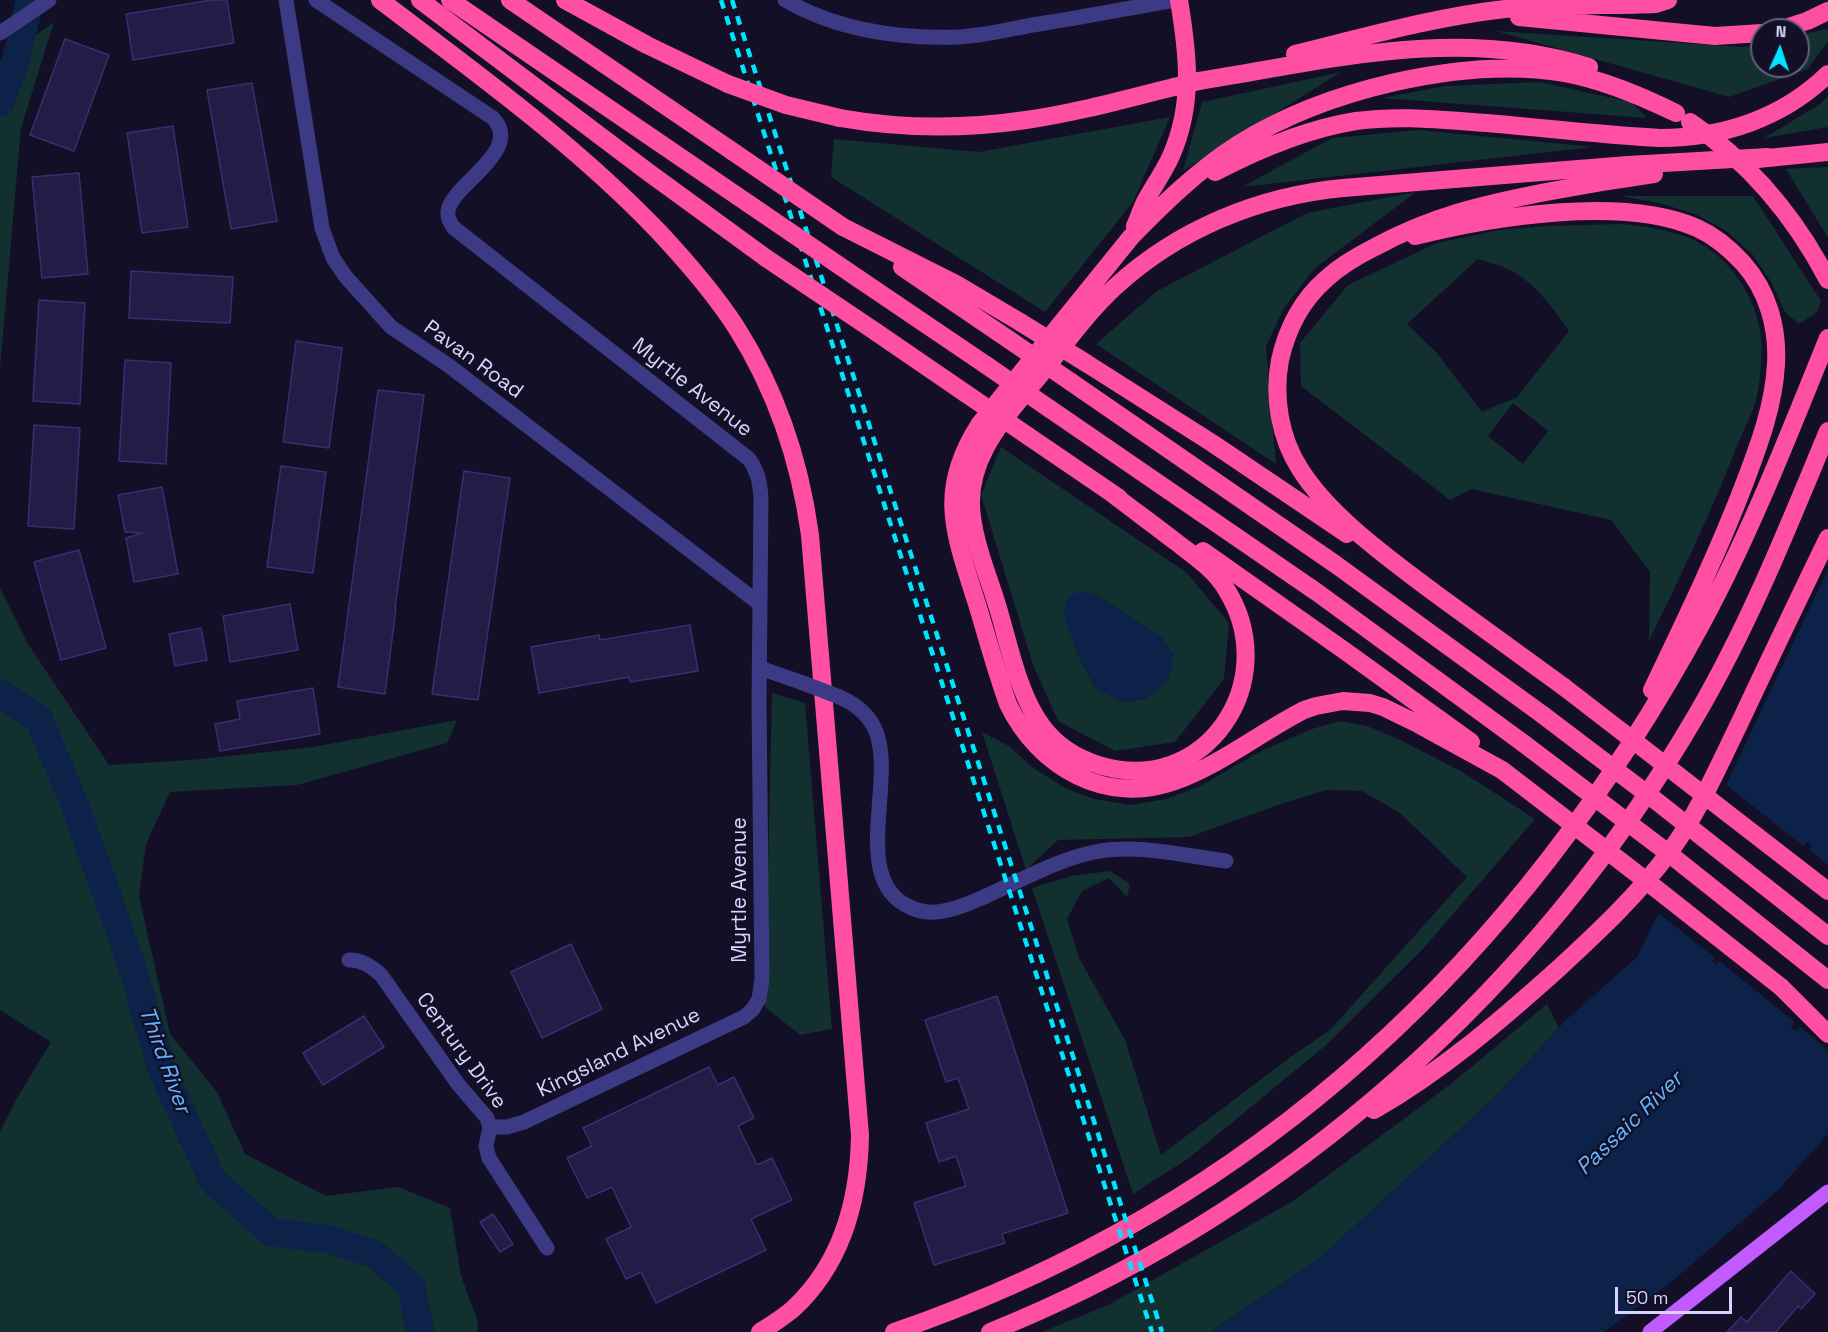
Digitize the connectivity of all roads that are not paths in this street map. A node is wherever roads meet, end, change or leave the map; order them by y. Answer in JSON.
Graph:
{"nodes":[{"id":1,"x":48,"y":0,"type":"edge"},
{"id":2,"x":286,"y":0,"type":"edge"},
{"id":3,"x":316,"y":0,"type":"edge"},
{"id":4,"x":380,"y":0,"type":"edge"},
{"id":5,"x":420,"y":0,"type":"edge"},
{"id":6,"x":450,"y":0,"type":"edge"},
{"id":7,"x":510,"y":0,"type":"edge"},
{"id":8,"x":565,"y":0,"type":"edge"},
{"id":9,"x":785,"y":0,"type":"edge"},
{"id":10,"x":1175,"y":0,"type":"edge"},
{"id":11,"x":1179,"y":0,"type":"edge"},
{"id":12,"x":1668,"y":0,"type":"edge"},
{"id":13,"x":1828,"y":11,"type":"edge"},
{"id":14,"x":1442,"y":20,"type":"junction"},
{"id":15,"x":1810,"y":20,"type":"edge"},
{"id":16,"x":0,"y":33,"type":"edge"},
{"id":17,"x":1750,"y":34,"type":"edge"},
{"id":18,"x":1828,"y":74,"type":"edge"},
{"id":19,"x":1199,"y":81,"type":"junction"},
{"id":20,"x":1683,"y":118,"type":"junction"},
{"id":21,"x":1828,"y":152,"type":"edge"},
{"id":22,"x":1768,"y":157,"type":"junction"},
{"id":23,"x":1168,"y":202,"type":"junction"},
{"id":24,"x":843,"y":227,"type":"junction"},
{"id":25,"x":1131,"y":237,"type":"junction"},
{"id":26,"x":1373,"y":248,"type":"junction"},
{"id":27,"x":1828,"y":280,"type":"edge"},
{"id":28,"x":1828,"y":338,"type":"edge"},
{"id":29,"x":1828,"y":430,"type":"edge"},
{"id":30,"x":1110,"y":492,"type":"junction"},
{"id":31,"x":1828,"y":538,"type":"edge"},
{"id":32,"x":1411,"y":575,"type":"junction"},
{"id":33,"x":760,"y":604,"type":"junction"},
{"id":34,"x":760,"y":668,"type":"junction"},
{"id":35,"x":1616,"y":767,"type":"junction"},
{"id":36,"x":1502,"y":770,"type":"junction"},
{"id":37,"x":1226,"y":861,"type":"dead end"},
{"id":38,"x":1828,"y":891,"type":"edge"},
{"id":39,"x":1828,"y":936,"type":"edge"},
{"id":40,"x":349,"y":960,"type":"dead end"},
{"id":41,"x":1828,"y":980,"type":"edge"},
{"id":42,"x":1780,"y":987,"type":"junction"},
{"id":43,"x":759,"y":999,"type":"joint"},
{"id":44,"x":1828,"y":1024,"type":"edge"},
{"id":45,"x":1828,"y":1034,"type":"edge"},
{"id":46,"x":490,"y":1127,"type":"junction"},
{"id":47,"x":1338,"y":1129,"type":"junction"},
{"id":48,"x":1828,"y":1192,"type":"edge"},
{"id":49,"x":547,"y":1248,"type":"dead end"},
{"id":50,"x":760,"y":1332,"type":"edge"},
{"id":51,"x":894,"y":1332,"type":"edge"},
{"id":52,"x":990,"y":1332,"type":"edge"},
{"id":53,"x":1650,"y":1332,"type":"edge"}],
"edges":[{"from":1,"to":16,"type":"street"},
{"from":2,"to":33,"type":"street","name":"Pavan Road"},
{"from":3,"to":33,"type":"street","name":"Myrtle Avenue"},
{"from":4,"to":50,"type":"highway"},
{"from":5,"to":30,"type":"highway","bridge":true},
{"from":6,"to":41,"type":"highway","bridge":true},
{"from":7,"to":24,"type":"highway","bridge":true},
{"from":8,"to":19,"type":"highway","bridge":true},
{"from":9,"to":10,"type":"street"},
{"from":11,"to":25,"type":"highway"},
{"from":12,"to":14,"type":"highway"},
{"from":13,"to":15,"type":"highway"},
{"from":14,"to":17,"type":"highway"},
{"from":14,"to":19,"type":"highway"},
{"from":18,"to":23,"type":"highway"},
{"from":19,"to":20,"type":"highway"},
{"from":20,"to":23,"type":"highway"},
{"from":20,"to":27,"type":"highway","bridge":true},
{"from":21,"to":22,"type":"highway"},
{"from":22,"to":26,"type":"highway"},
{"from":22,"to":30,"type":"highway"},
{"from":23,"to":25,"type":"highway"},
{"from":24,"to":32,"type":"highway","bridge":true},
{"from":24,"to":39,"type":"highway","bridge":true},
{"from":25,"to":36,"type":"highway"},
{"from":26,"to":32,"type":"highway"},
{"from":26,"to":35,"type":"highway"},
{"from":28,"to":35,"type":"highway"},
{"from":29,"to":47,"type":"highway"},
{"from":30,"to":36,"type":"highway"},
{"from":31,"to":47,"type":"highway","bridge":true},
{"from":32,"to":38,"type":"highway","bridge":true},
{"from":33,"to":34,"type":"street","name":"Myrtle Avenue"},
{"from":34,"to":37,"type":"street","bridge":true},
{"from":34,"to":43,"type":"street","name":"Myrtle Avenue"},
{"from":35,"to":51,"type":"highway"},
{"from":36,"to":42,"type":"highway","bridge":true},
{"from":40,"to":46,"type":"street","name":"Century Drive"},
{"from":42,"to":44,"type":"highway"},
{"from":42,"to":45,"type":"highway"},
{"from":43,"to":46,"type":"street","name":"Kingsland Avenue"},
{"from":46,"to":49,"type":"street","name":"Century Drive"},
{"from":47,"to":52,"type":"highway"},
{"from":48,"to":53,"type":"main road"}]}
